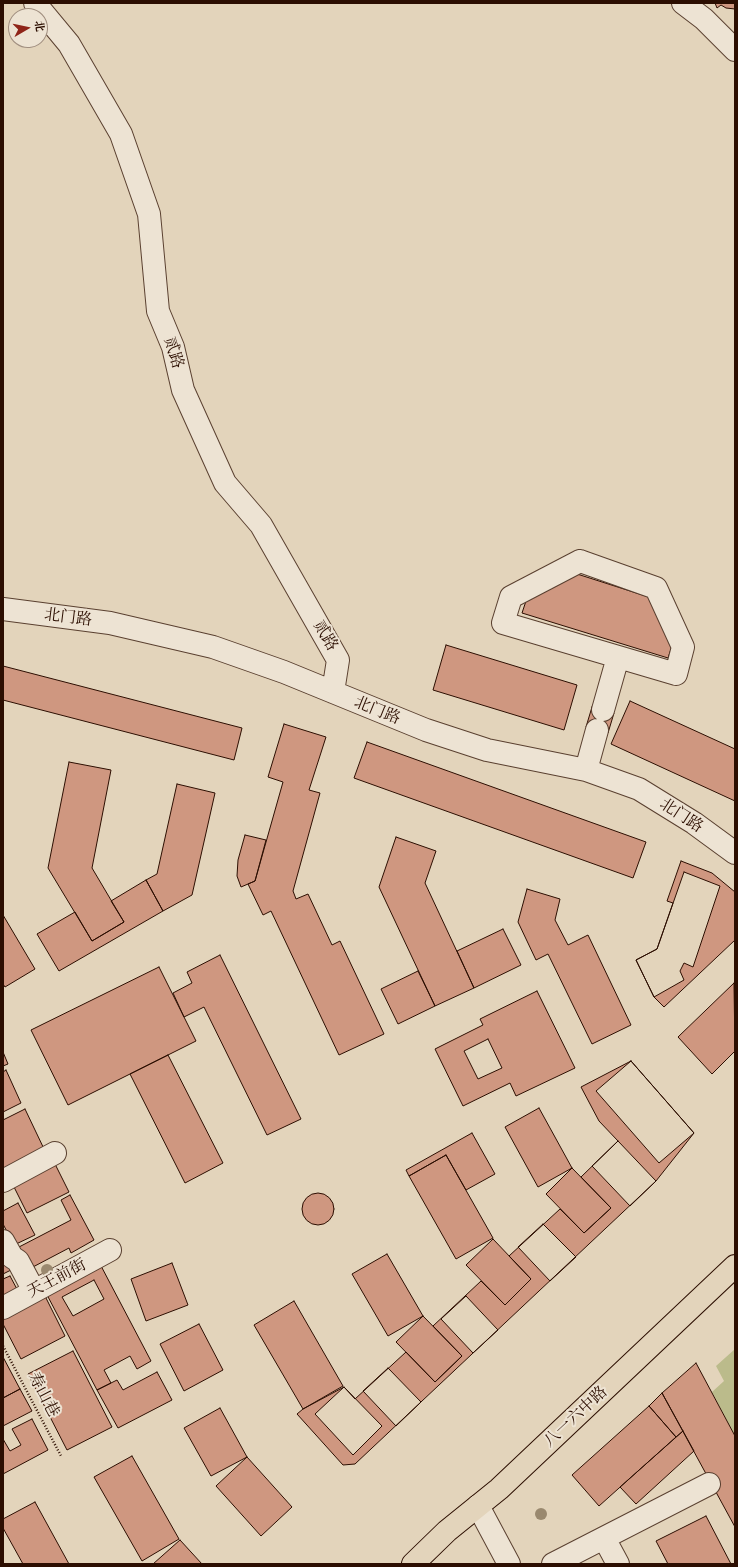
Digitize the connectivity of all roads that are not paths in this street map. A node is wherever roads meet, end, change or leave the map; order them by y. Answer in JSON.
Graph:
{"nodes":[{"id":1,"x":683,"y":3,"type":"edge"},
{"id":2,"x":45,"y":7,"type":"edge"},
{"id":3,"x":735,"y":50,"type":"edge"},
{"id":4,"x":3,"y":610,"type":"edge"},
{"id":5,"x":618,"y":657,"type":"junction"},
{"id":6,"x":333,"y":692,"type":"junction"},
{"id":7,"x":586,"y":770,"type":"junction"},
{"id":8,"x":735,"y":853,"type":"edge"},
{"id":9,"x":55,"y":1153,"type":"dead end"},
{"id":10,"x":3,"y":1181,"type":"edge"},
{"id":11,"x":3,"y":1241,"type":"edge"},
{"id":12,"x":110,"y":1250,"type":"dead end"},
{"id":13,"x":735,"y":1266,"type":"edge"},
{"id":14,"x":34,"y":1291,"type":"junction"},
{"id":15,"x":3,"y":1308,"type":"edge"},
{"id":16,"x":709,"y":1484,"type":"dead end"},
{"id":17,"x":478,"y":1506,"type":"junction"},
{"id":18,"x":604,"y":1538,"type":"junction"},
{"id":19,"x":412,"y":1564,"type":"edge"},
{"id":20,"x":509,"y":1564,"type":"edge"},
{"id":21,"x":553,"y":1564,"type":"edge"},
{"id":22,"x":618,"y":1564,"type":"edge"}],
"edges":[{"from":1,"to":3,"type":"street"},
{"from":2,"to":6,"type":"street","name":"贰路"},
{"from":4,"to":6,"type":"street","name":"北门路"},
{"from":5,"to":5,"type":"street"},
{"from":5,"to":7,"type":"street"},
{"from":6,"to":7,"type":"street","name":"北门路"},
{"from":7,"to":8,"type":"street","name":"北门路"},
{"from":9,"to":10,"type":"street"},
{"from":11,"to":14,"type":"street"},
{"from":12,"to":14,"type":"street","name":"天王前街"},
{"from":13,"to":17,"type":"main road","name":"八一六中路"},
{"from":14,"to":15,"type":"street","name":"天王前街"},
{"from":16,"to":18,"type":"street"},
{"from":17,"to":19,"type":"main road","name":"八一六中路"},
{"from":17,"to":20,"type":"street"},
{"from":18,"to":21,"type":"street"},
{"from":18,"to":22,"type":"street"}]}
